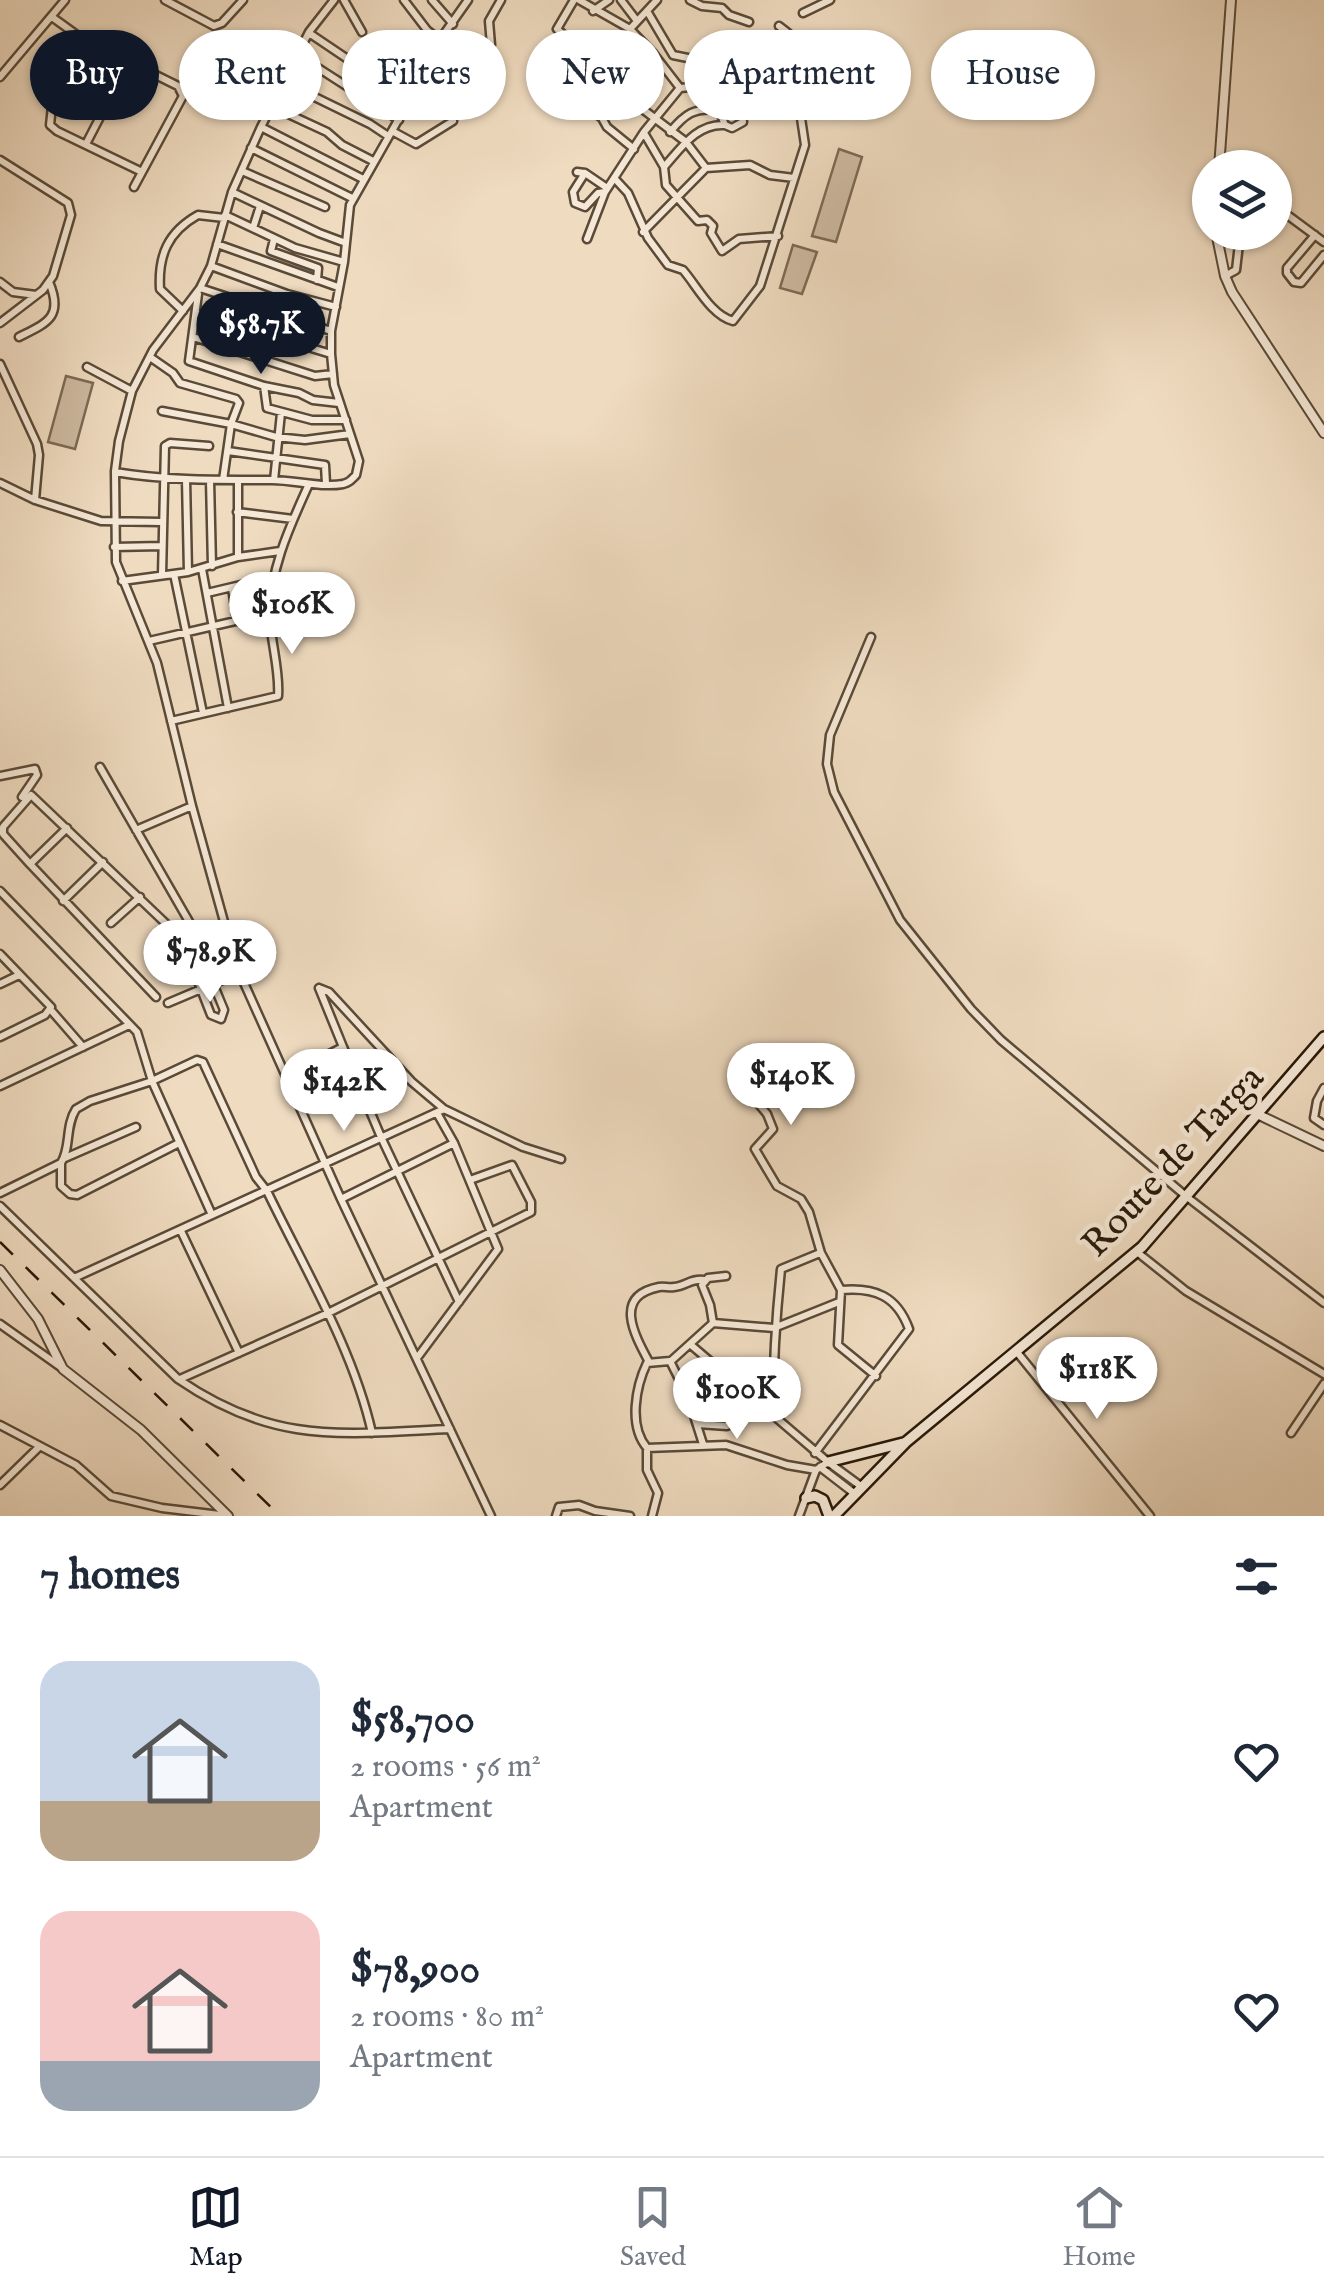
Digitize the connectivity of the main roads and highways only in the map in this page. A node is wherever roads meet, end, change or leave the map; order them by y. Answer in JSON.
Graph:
{"nodes":[{"id":1,"x":1324,"y":1037,"type":"edge"},
{"id":2,"x":906,"y":1442,"type":"junction"},
{"id":3,"x":821,"y":1466,"type":"road end"},
{"id":4,"x":806,"y":1498,"type":"road end"},
{"id":5,"x":832,"y":1516,"type":"edge"}],
"edges":[{"from":1,"to":2,"type":"main road","name":"Route de Targa"},
{"from":2,"to":3,"type":"main road"},
{"from":2,"to":5,"type":"main road","name":"Route de Targa"},
{"from":4,"to":5,"type":"main road"}]}
